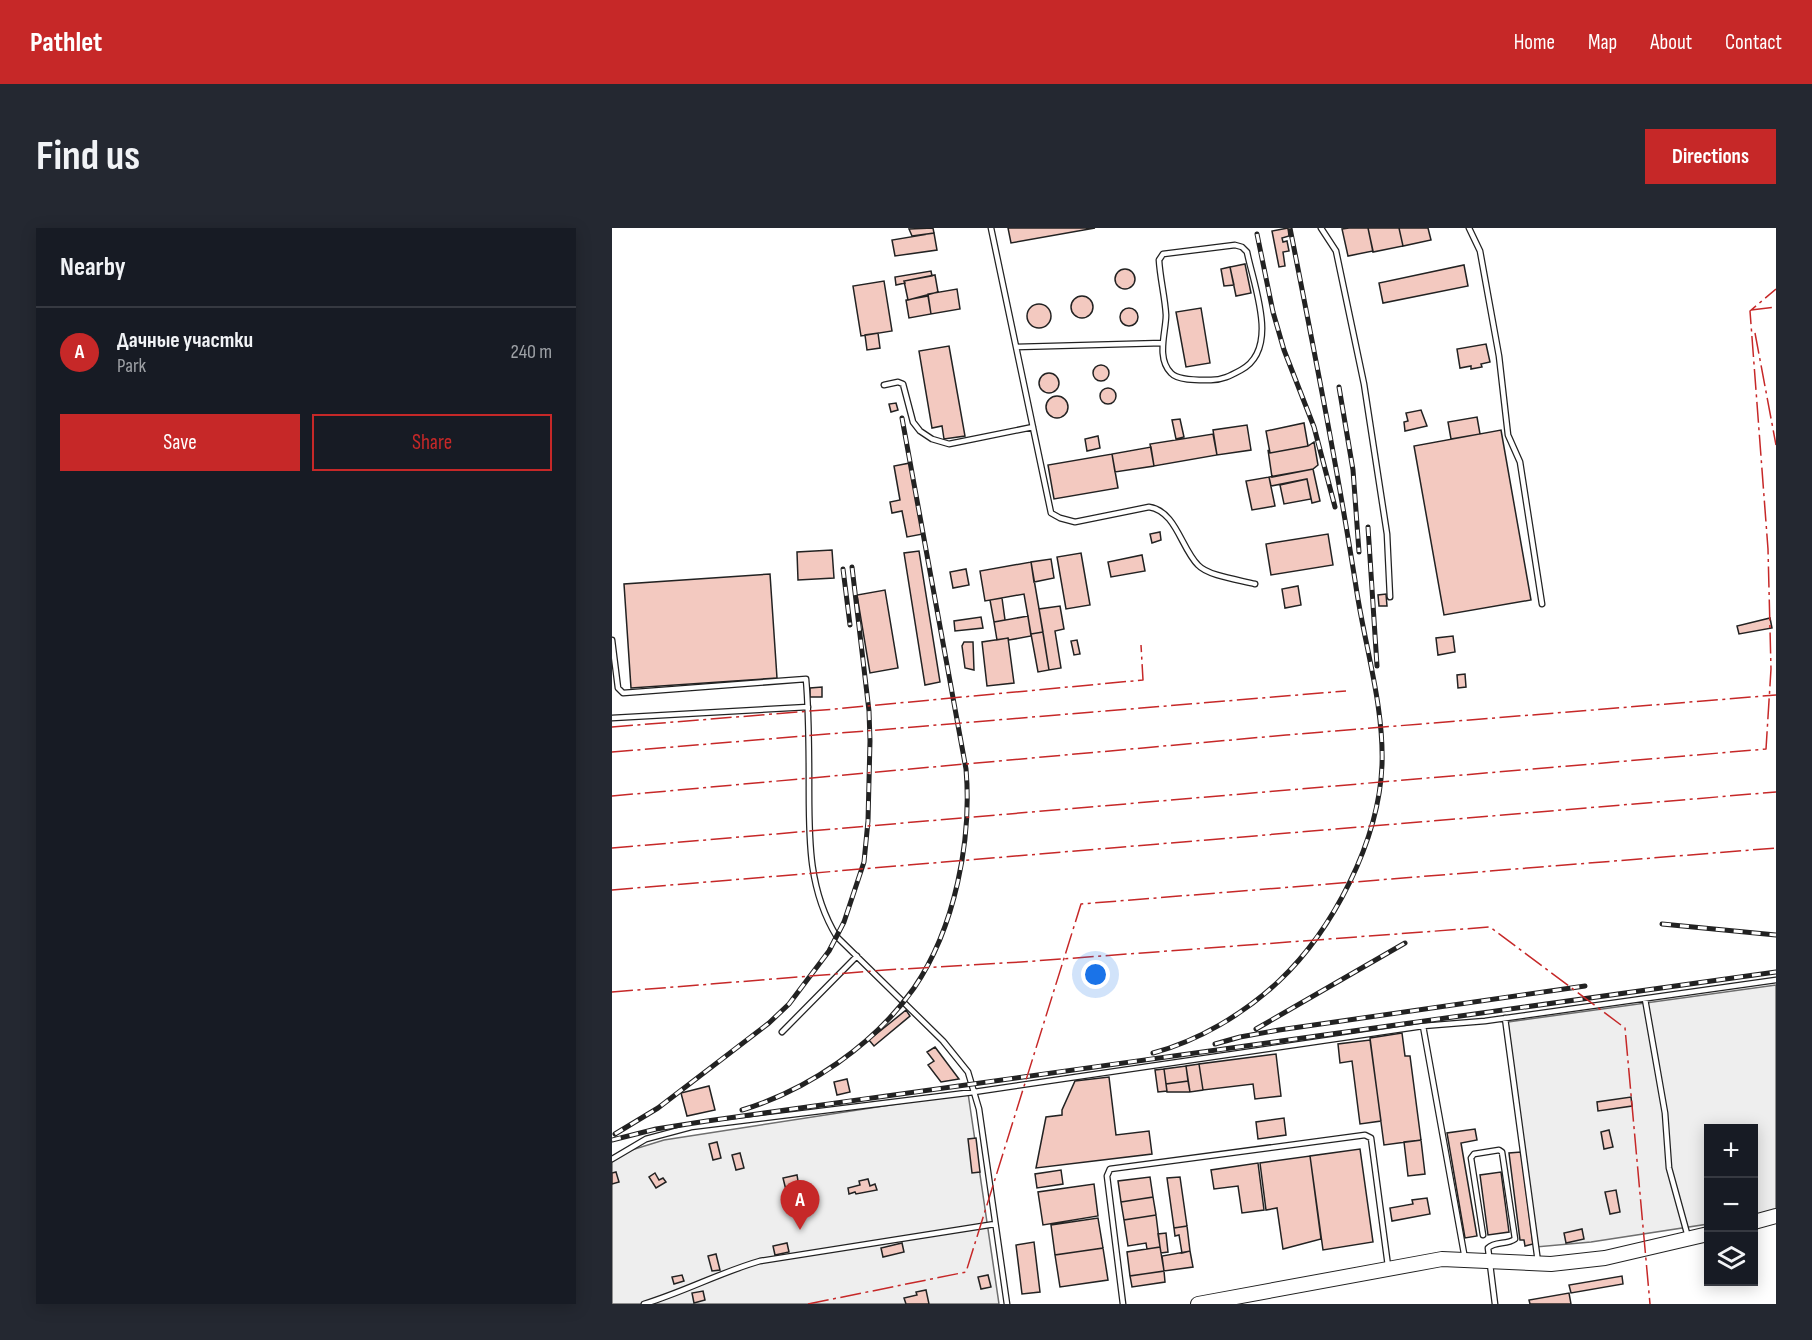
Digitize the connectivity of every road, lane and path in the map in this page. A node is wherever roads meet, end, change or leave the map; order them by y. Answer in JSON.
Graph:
{"nodes":[{"id":1,"x":991,"y":228,"type":"edge"},
{"id":2,"x":1321,"y":228,"type":"edge"},
{"id":3,"x":1469,"y":228,"type":"edge"},
{"id":4,"x":1163,"y":343,"type":"junction"},
{"id":5,"x":1016,"y":347,"type":"junction"},
{"id":6,"x":884,"y":385,"type":"dead end"},
{"id":7,"x":1033,"y":428,"type":"junction"},
{"id":8,"x":1255,"y":584,"type":"dead end"},
{"id":9,"x":1390,"y":597,"type":"dead end"},
{"id":10,"x":1542,"y":604,"type":"dead end"},
{"id":11,"x":612,"y":640,"type":"edge"},
{"id":12,"x":808,"y":707,"type":"junction"},
{"id":13,"x":612,"y":718,"type":"edge"},
{"id":14,"x":856,"y":956,"type":"junction"},
{"id":15,"x":1776,"y":980,"type":"edge"},
{"id":16,"x":1644,"y":999,"type":"junction"},
{"id":17,"x":1505,"y":1018,"type":"junction"},
{"id":18,"x":1423,"y":1026,"type":"junction"},
{"id":19,"x":782,"y":1032,"type":"dead end"},
{"id":20,"x":974,"y":1092,"type":"junction"},
{"id":21,"x":612,"y":1159,"type":"edge"},
{"id":22,"x":1776,"y":1216,"type":"edge"},
{"id":23,"x":1758,"y":1221,"type":"edge"},
{"id":24,"x":995,"y":1224,"type":"junction"},
{"id":25,"x":1483,"y":1235,"type":"dead end"},
{"id":26,"x":1704,"y":1235,"type":"edge"},
{"id":27,"x":1688,"y":1239,"type":"junction"},
{"id":28,"x":1466,"y":1260,"type":"junction"},
{"id":29,"x":1489,"y":1261,"type":"junction"},
{"id":30,"x":1538,"y":1263,"type":"junction"},
{"id":31,"x":1388,"y":1269,"type":"junction"},
{"id":32,"x":644,"y":1304,"type":"edge"},
{"id":33,"x":1006,"y":1304,"type":"edge"},
{"id":34,"x":1124,"y":1304,"type":"edge"},
{"id":35,"x":1198,"y":1304,"type":"edge"},
{"id":36,"x":1495,"y":1304,"type":"edge"}],
"edges":[{"from":1,"to":5,"type":"lane"},
{"from":2,"to":9,"type":"lane"},
{"from":3,"to":10,"type":"lane"},
{"from":4,"to":4,"type":"lane"},
{"from":4,"to":5,"type":"lane"},
{"from":5,"to":7,"type":"lane"},
{"from":6,"to":7,"type":"lane"},
{"from":7,"to":8,"type":"lane"},
{"from":11,"to":12,"type":"lane"},
{"from":12,"to":13,"type":"lane"},
{"from":12,"to":14,"type":"lane"},
{"from":14,"to":19,"type":"lane"},
{"from":14,"to":20,"type":"lane"},
{"from":15,"to":16,"type":"lane"},
{"from":16,"to":17,"type":"lane"},
{"from":16,"to":27,"type":"lane"},
{"from":17,"to":18,"type":"lane"},
{"from":17,"to":30,"type":"lane"},
{"from":18,"to":20,"type":"lane"},
{"from":18,"to":28,"type":"lane"},
{"from":20,"to":21,"type":"lane"},
{"from":20,"to":24,"type":"lane"},
{"from":22,"to":23,"type":"main road"},
{"from":24,"to":32,"type":"lane"},
{"from":24,"to":33,"type":"lane"},
{"from":25,"to":29,"type":"lane"},
{"from":26,"to":27,"type":"main road"},
{"from":27,"to":30,"type":"main road"},
{"from":28,"to":29,"type":"main road"},
{"from":28,"to":31,"type":"main road"},
{"from":29,"to":30,"type":"main road"},
{"from":29,"to":36,"type":"lane"},
{"from":31,"to":34,"type":"lane"},
{"from":31,"to":35,"type":"main road"}]}
